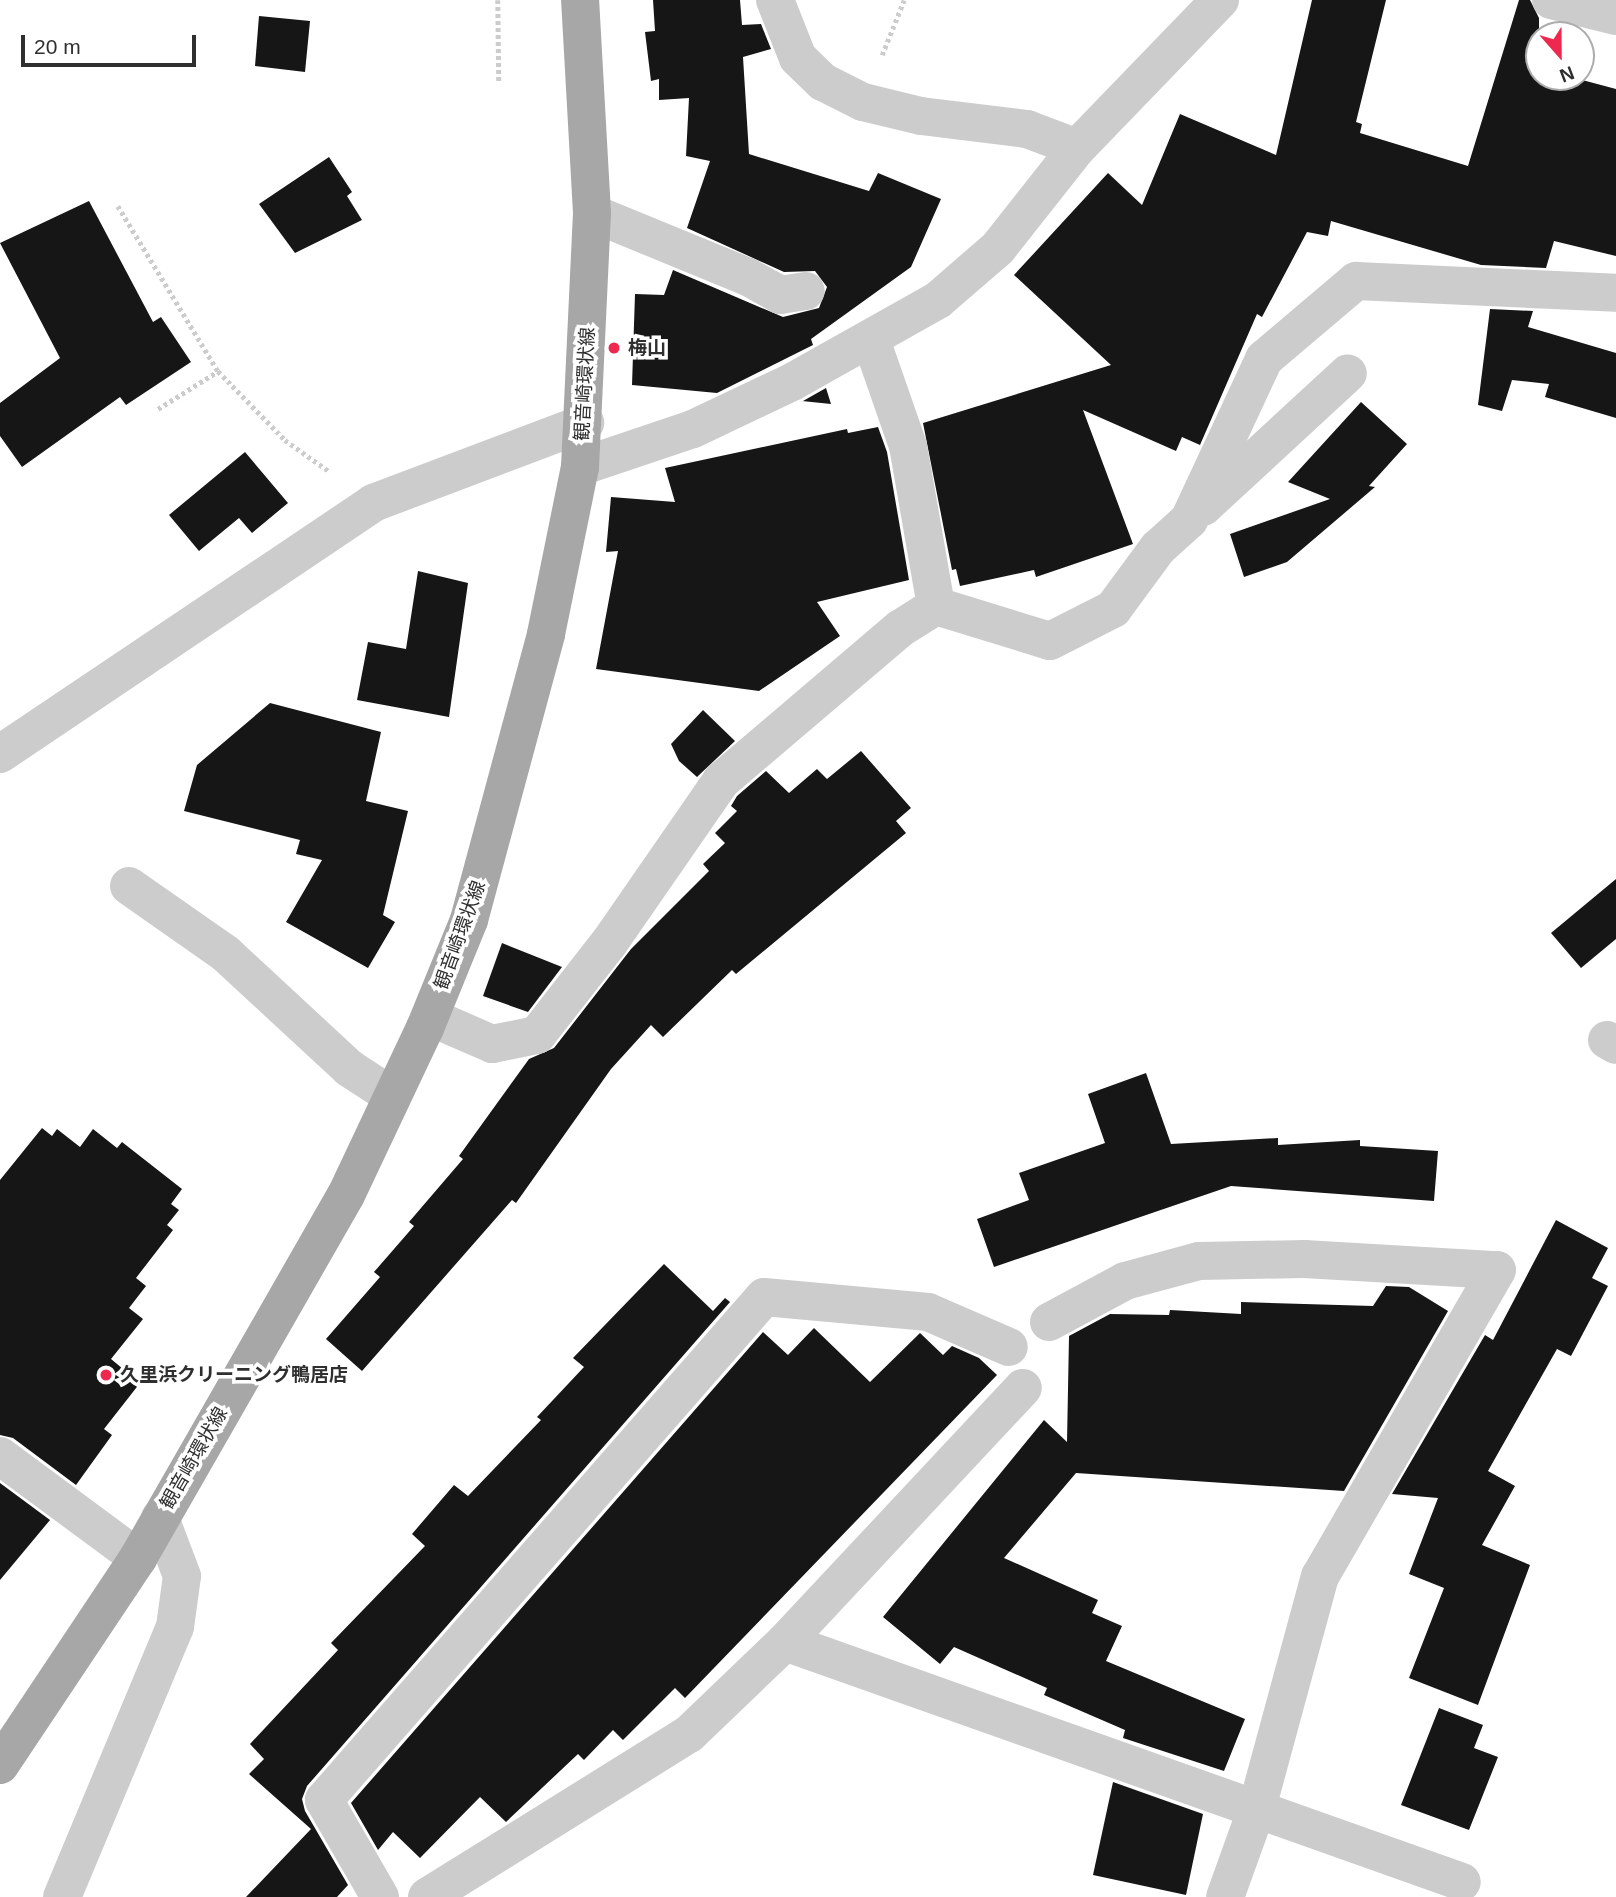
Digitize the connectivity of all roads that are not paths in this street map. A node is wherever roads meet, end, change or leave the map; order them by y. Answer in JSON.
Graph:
{"nodes":[{"id":1,"x":580,"y":0,"type":"edge"},
{"id":2,"x":775,"y":0,"type":"edge"},
{"id":3,"x":1220,"y":0,"type":"edge"},
{"id":4,"x":1551,"y":0,"type":"edge"},
{"id":5,"x":1616,"y":16,"type":"edge"},
{"id":6,"x":1077,"y":148,"type":"junction"},
{"id":7,"x":593,"y":213,"type":"junction"},
{"id":8,"x":806,"y":291,"type":"dead end"},
{"id":9,"x":1616,"y":293,"type":"edge"},
{"id":10,"x":871,"y":340,"type":"junction"},
{"id":11,"x":1348,"y":373,"type":"dead end"},
{"id":12,"x":585,"y":423,"type":"junction"},
{"id":13,"x":580,"y":467,"type":"junction"},
{"id":14,"x":1189,"y":520,"type":"junction"},
{"id":15,"x":936,"y":606,"type":"junction"},
{"id":16,"x":0,"y":754,"type":"edge"},
{"id":17,"x":129,"y":886,"type":"dead end"},
{"id":18,"x":430,"y":1017,"type":"junction"},
{"id":19,"x":392,"y":1096,"type":"junction"},
{"id":20,"x":1049,"y":1322,"type":"dead end"},
{"id":21,"x":1009,"y":1347,"type":"dead end"},
{"id":22,"x":1023,"y":1388,"type":"dead end"},
{"id":23,"x":0,"y":1456,"type":"edge"},
{"id":24,"x":160,"y":1518,"type":"junction"},
{"id":25,"x":138,"y":1558,"type":"junction"},
{"id":26,"x":785,"y":1642,"type":"junction"},
{"id":27,"x":0,"y":1765,"type":"edge"},
{"id":28,"x":1256,"y":1811,"type":"junction"},
{"id":29,"x":1442,"y":1884,"type":"edge"},
{"id":30,"x":62,"y":1897,"type":"edge"},
{"id":31,"x":380,"y":1897,"type":"edge"},
{"id":32,"x":427,"y":1897,"type":"edge"},
{"id":33,"x":1225,"y":1897,"type":"edge"}],
"edges":[{"from":1,"to":7,"type":"main road","name":"観音崎環状線"},
{"from":2,"to":6,"type":"street"},
{"from":3,"to":6,"type":"street"},
{"from":4,"to":5,"type":"street"},
{"from":6,"to":10,"type":"street"},
{"from":7,"to":8,"type":"street"},
{"from":7,"to":12,"type":"main road","name":"観音崎環状線"},
{"from":9,"to":14,"type":"street"},
{"from":10,"to":13,"type":"street"},
{"from":10,"to":15,"type":"street"},
{"from":11,"to":14,"type":"street"},
{"from":12,"to":13,"type":"main road","name":"観音崎環状線"},
{"from":12,"to":16,"type":"street"},
{"from":13,"to":18,"type":"main road","name":"観音崎環状線"},
{"from":14,"to":15,"type":"street"},
{"from":15,"to":18,"type":"street"},
{"from":17,"to":19,"type":"street"},
{"from":18,"to":19,"type":"main road","name":"観音崎環状線"},
{"from":19,"to":24,"type":"main road","name":"観音崎環状線"},
{"from":20,"to":28,"type":"street"},
{"from":21,"to":31,"type":"street"},
{"from":22,"to":26,"type":"street"},
{"from":23,"to":25,"type":"street"},
{"from":24,"to":25,"type":"main road","name":"観音崎環状線"},
{"from":24,"to":30,"type":"street"},
{"from":25,"to":27,"type":"main road","name":"観音崎環状線"},
{"from":26,"to":28,"type":"street"},
{"from":26,"to":32,"type":"street"},
{"from":28,"to":29,"type":"street"},
{"from":28,"to":33,"type":"street"}]}
